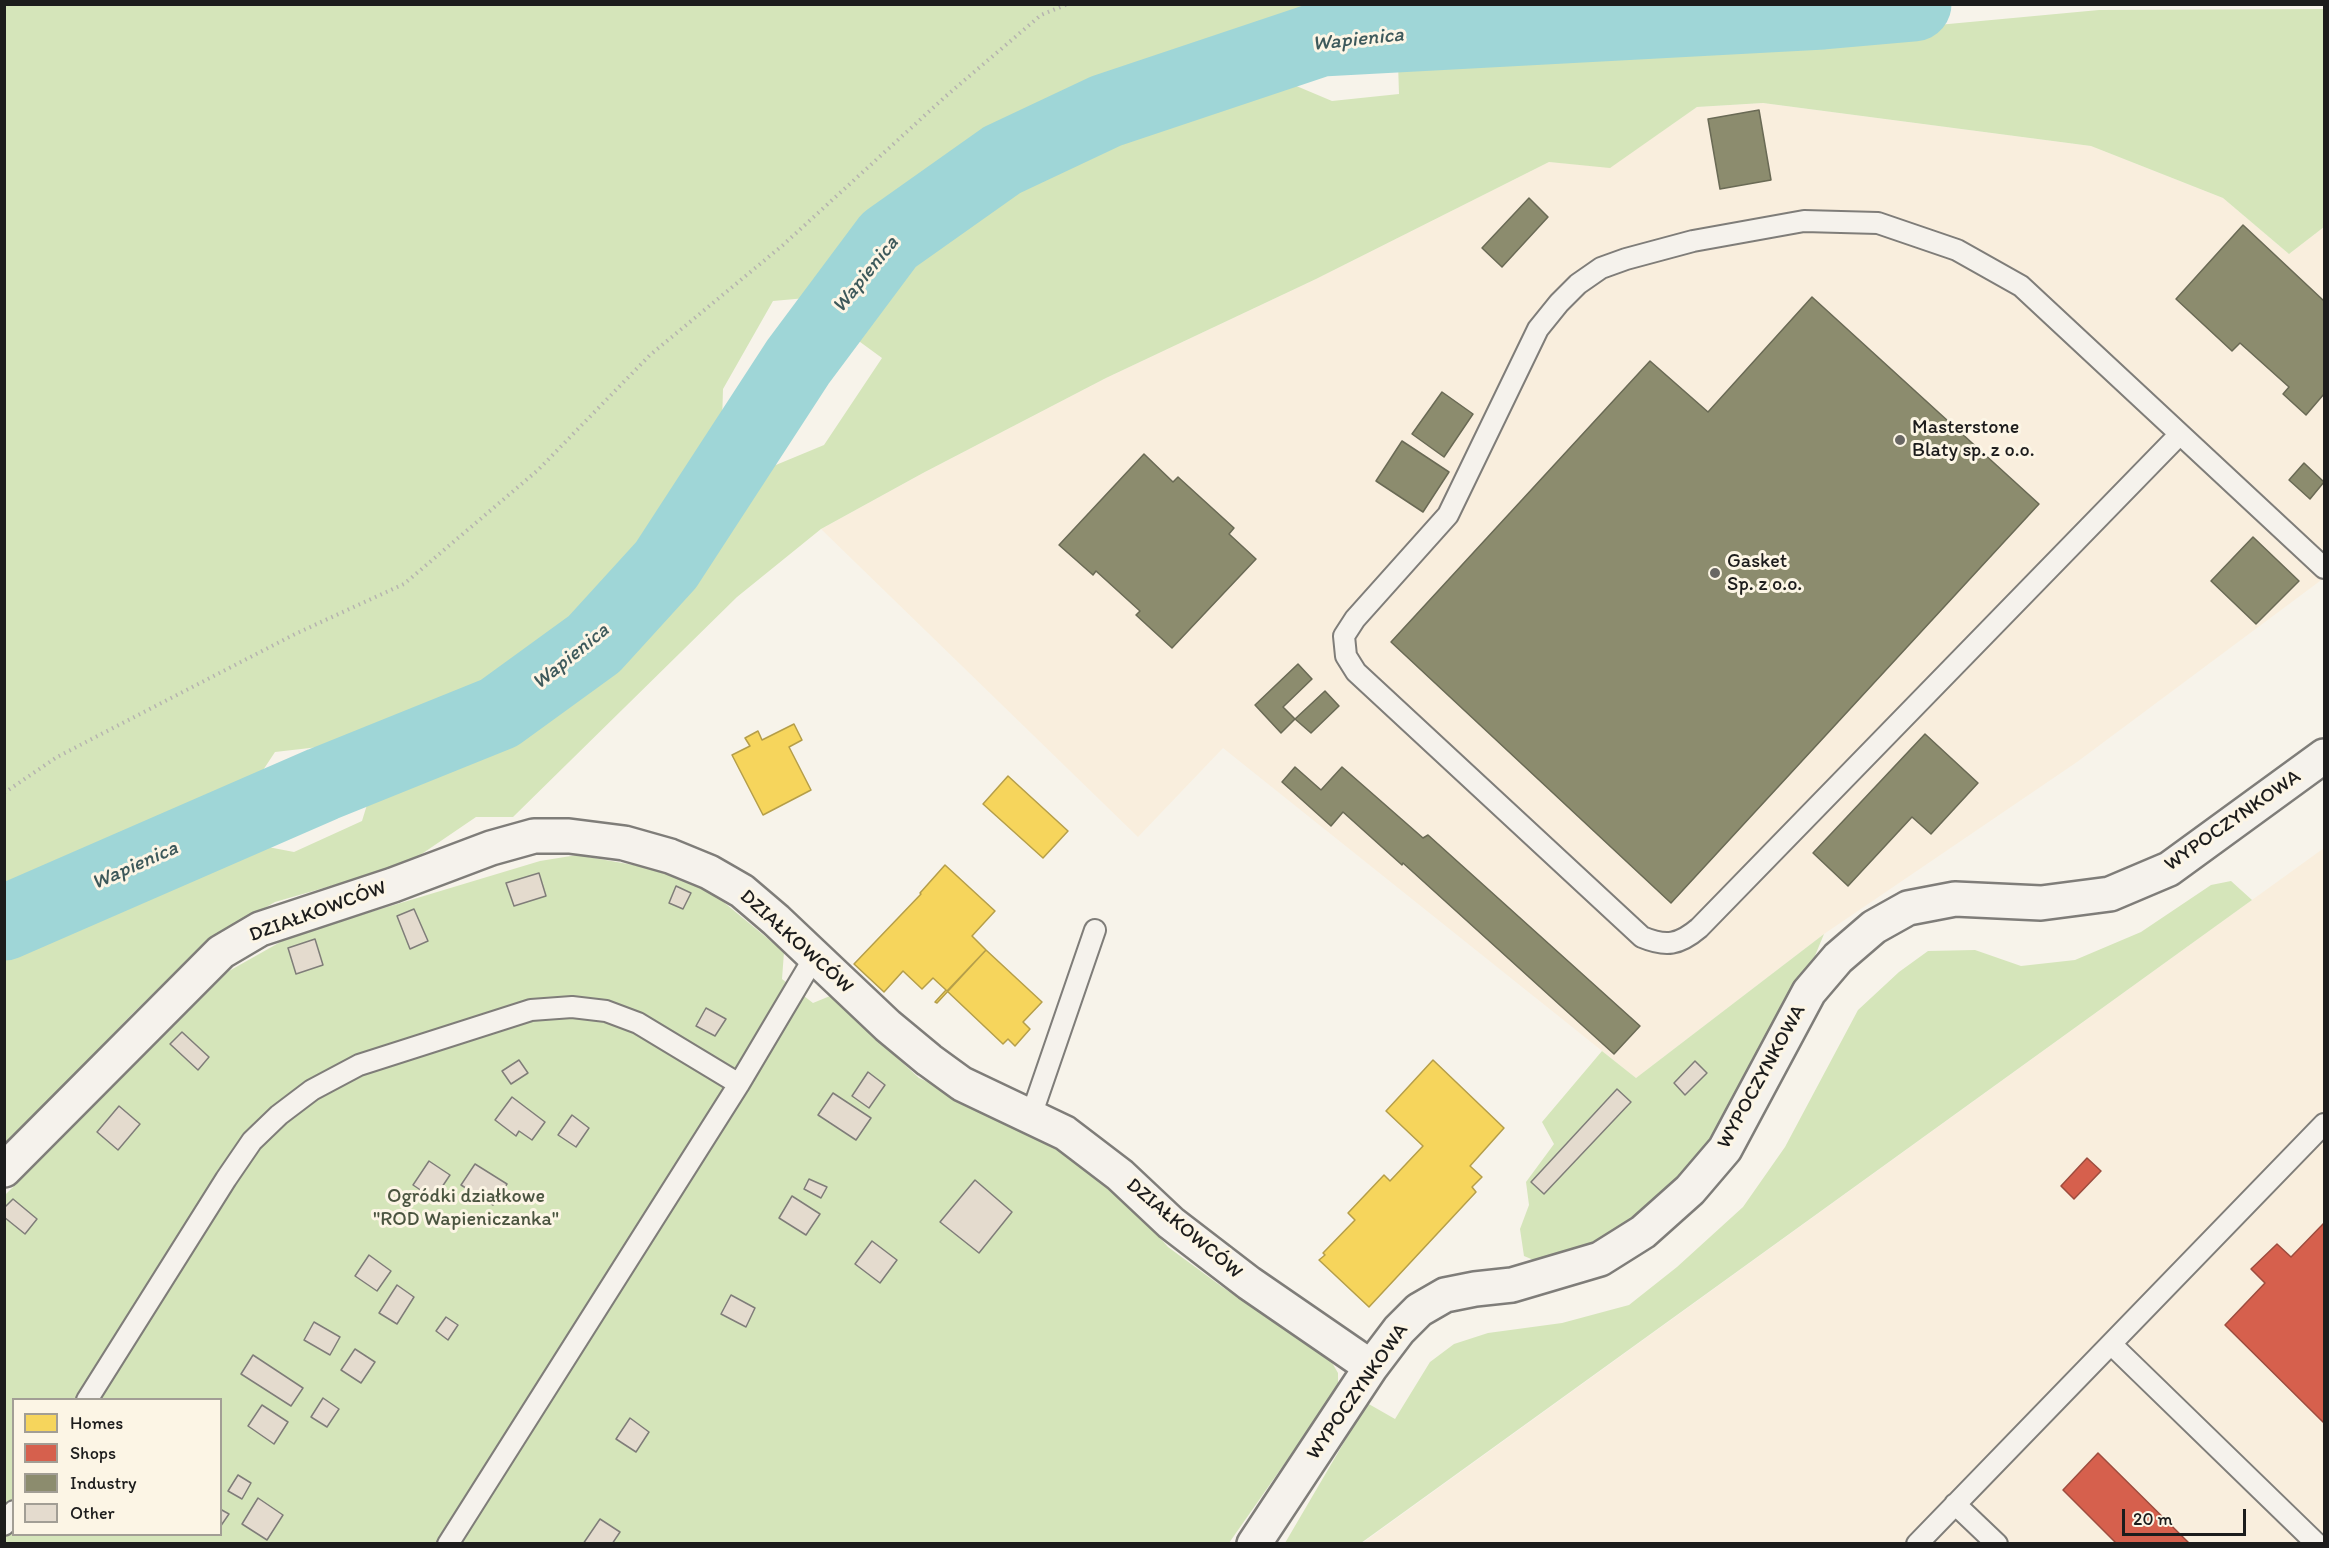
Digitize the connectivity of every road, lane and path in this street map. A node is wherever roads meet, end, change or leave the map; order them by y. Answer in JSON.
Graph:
{"nodes":[{"id":1,"x":1068,"y":4,"type":"edge"},
{"id":2,"x":2180,"y":434,"type":"junction"},
{"id":3,"x":2325,"y":568,"type":"edge"},
{"id":4,"x":2325,"y":756,"type":"edge"},
{"id":5,"x":4,"y":793,"type":"edge"},
{"id":6,"x":1095,"y":930,"type":"dead end"},
{"id":7,"x":815,"y":956,"type":"junction"},
{"id":8,"x":739,"y":1084,"type":"junction"},
{"id":9,"x":1031,"y":1116,"type":"junction"},
{"id":10,"x":2325,"y":1124,"type":"edge"},
{"id":11,"x":4,"y":1170,"type":"edge"},
{"id":12,"x":2111,"y":1344,"type":"junction"},
{"id":13,"x":1371,"y":1366,"type":"junction"},
{"id":14,"x":88,"y":1398,"type":"edge"},
{"id":15,"x":1955,"y":1504,"type":"junction"},
{"id":16,"x":448,"y":1544,"type":"edge"},
{"id":17,"x":1254,"y":1544,"type":"edge"},
{"id":18,"x":1917,"y":1544,"type":"edge"},
{"id":19,"x":1996,"y":1544,"type":"edge"},
{"id":20,"x":2317,"y":1544,"type":"edge"}],
"edges":[{"from":1,"to":5,"type":"path"},
{"from":2,"to":2,"type":"lane"},
{"from":2,"to":3,"type":"lane"},
{"from":4,"to":13,"type":"street","name":"WYPOCZYNKOWA"},
{"from":6,"to":9,"type":"lane"},
{"from":7,"to":8,"type":"lane"},
{"from":7,"to":9,"type":"street","name":"DZIAŁKOWCÓW"},
{"from":7,"to":11,"type":"street","name":"DZIAŁKOWCÓW"},
{"from":8,"to":14,"type":"lane"},
{"from":8,"to":16,"type":"lane"},
{"from":9,"to":13,"type":"street","name":"DZIAŁKOWCÓW"},
{"from":10,"to":12,"type":"lane"},
{"from":12,"to":15,"type":"lane"},
{"from":12,"to":20,"type":"lane"},
{"from":13,"to":17,"type":"street","name":"WYPOCZYNKOWA"},
{"from":15,"to":18,"type":"lane"},
{"from":15,"to":19,"type":"lane"}]}
